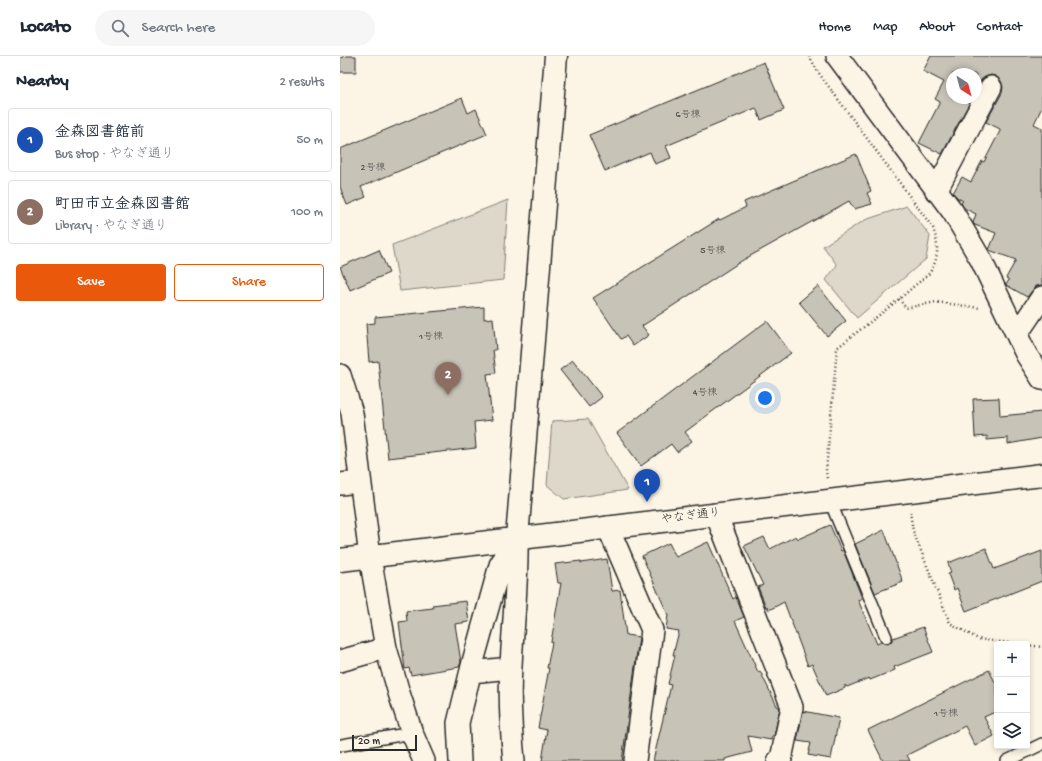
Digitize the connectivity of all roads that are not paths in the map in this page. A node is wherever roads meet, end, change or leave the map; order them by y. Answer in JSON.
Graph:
{"nodes":[{"id":1,"x":556,"y":56,"type":"edge"},
{"id":2,"x":837,"y":56,"type":"edge"},
{"id":3,"x":991,"y":87,"type":"dead end"},
{"id":4,"x":936,"y":191,"type":"junction"},
{"id":5,"x":1042,"y":297,"type":"edge"},
{"id":6,"x":1017,"y":334,"type":"junction"},
{"id":7,"x":340,"y":375,"type":"edge"},
{"id":8,"x":1042,"y":379,"type":"edge"},
{"id":9,"x":1042,"y":475,"type":"edge"},
{"id":10,"x":360,"y":482,"type":"junction"},
{"id":11,"x":340,"y":484,"type":"edge"},
{"id":12,"x":830,"y":501,"type":"junction"},
{"id":13,"x":716,"y":514,"type":"junction"},
{"id":14,"x":608,"y":527,"type":"junction"},
{"id":15,"x":517,"y":538,"type":"junction"},
{"id":16,"x":370,"y":557,"type":"junction"},
{"id":17,"x":340,"y":560,"type":"edge"},
{"id":18,"x":886,"y":637,"type":"dead end"},
{"id":19,"x":386,"y":648,"type":"junction"},
{"id":20,"x":340,"y":661,"type":"edge"},
{"id":21,"x":510,"y":668,"type":"junction"},
{"id":22,"x":471,"y":672,"type":"junction"},
{"id":23,"x":412,"y":733,"type":"junction"},
{"id":24,"x":1042,"y":744,"type":"edge"},
{"id":25,"x":342,"y":745,"type":"dead end"},
{"id":26,"x":424,"y":761,"type":"edge"},
{"id":27,"x":460,"y":761,"type":"edge"},
{"id":28,"x":514,"y":761,"type":"edge"},
{"id":29,"x":635,"y":761,"type":"edge"},
{"id":30,"x":778,"y":761,"type":"edge"},
{"id":31,"x":1007,"y":761,"type":"edge"}],
"edges":[{"from":1,"to":15,"type":"street"},
{"from":2,"to":4,"type":"street"},
{"from":3,"to":4,"type":"street"},
{"from":4,"to":6,"type":"street"},
{"from":5,"to":6,"type":"street"},
{"from":6,"to":8,"type":"street"},
{"from":7,"to":10,"type":"street"},
{"from":9,"to":12,"type":"street","name":"やなぎ通り"},
{"from":10,"to":11,"type":"street"},
{"from":10,"to":16,"type":"street"},
{"from":12,"to":13,"type":"street","name":"やなぎ通り"},
{"from":12,"to":18,"type":"lane"},
{"from":13,"to":14,"type":"street","name":"やなぎ通り"},
{"from":13,"to":30,"type":"street"},
{"from":14,"to":15,"type":"street","name":"やなぎ通り"},
{"from":14,"to":29,"type":"street"},
{"from":15,"to":16,"type":"street","name":"やなぎ通り"},
{"from":15,"to":21,"type":"street"},
{"from":15,"to":22,"type":"street"},
{"from":16,"to":17,"type":"street","name":"やなぎ通り"},
{"from":16,"to":19,"type":"street"},
{"from":19,"to":20,"type":"street"},
{"from":19,"to":23,"type":"street"},
{"from":21,"to":22,"type":"street"},
{"from":21,"to":28,"type":"street"},
{"from":22,"to":27,"type":"street"},
{"from":23,"to":25,"type":"lane"},
{"from":23,"to":26,"type":"street"},
{"from":24,"to":31,"type":"lane"}]}
